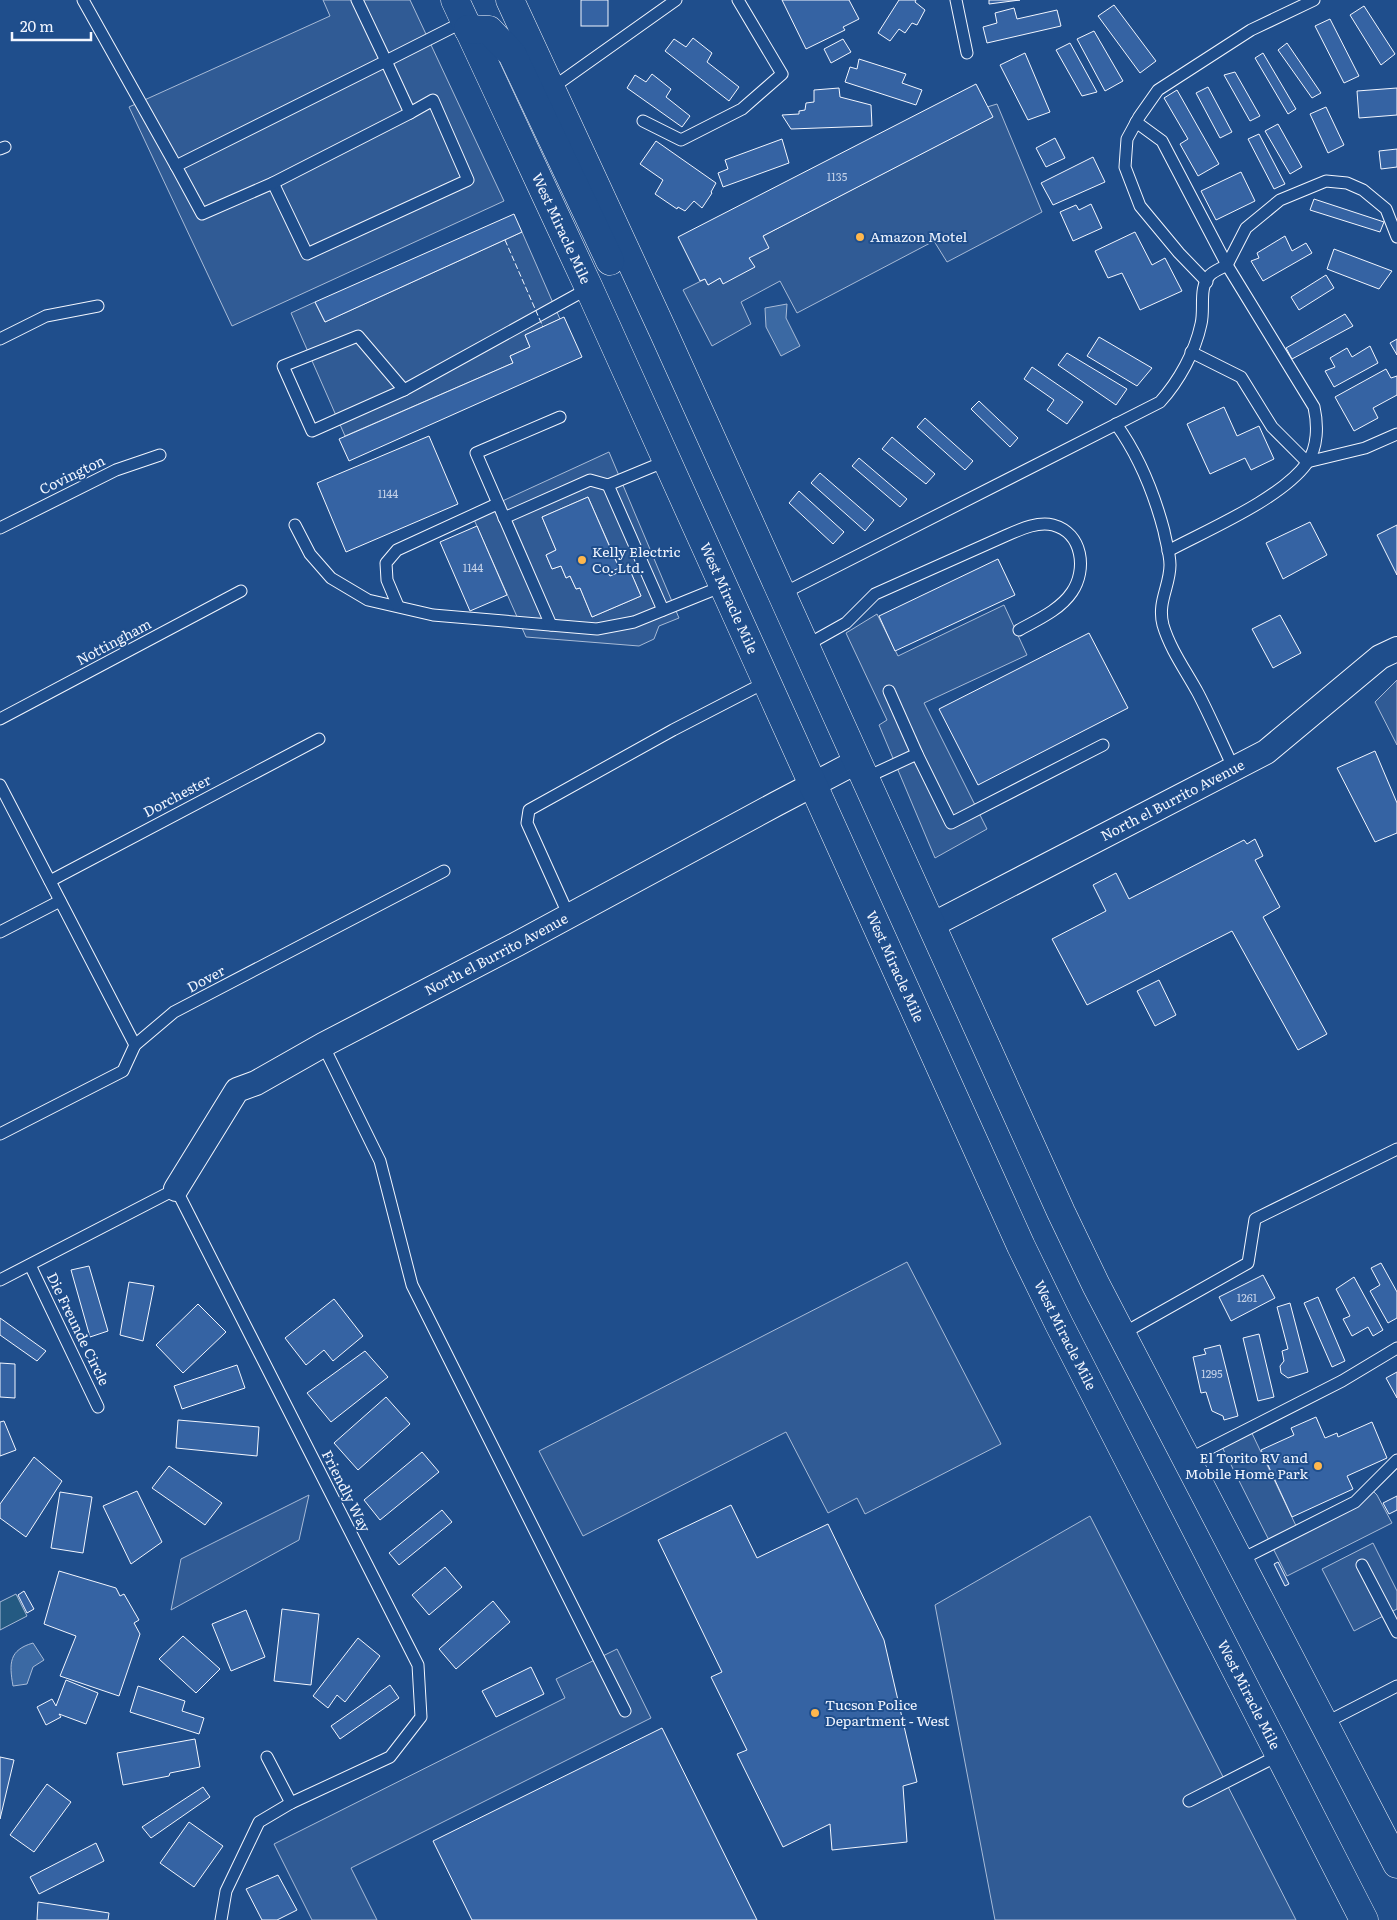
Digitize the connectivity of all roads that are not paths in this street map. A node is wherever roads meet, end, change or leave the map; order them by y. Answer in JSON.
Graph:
{"nodes":[{"id":1,"x":83,"y":0,"type":"edge"},
{"id":2,"x":357,"y":0,"type":"edge"},
{"id":3,"x":510,"y":0,"type":"edge"},
{"id":4,"x":676,"y":0,"type":"edge"},
{"id":5,"x":738,"y":0,"type":"edge"},
{"id":6,"x":956,"y":0,"type":"edge"},
{"id":7,"x":1314,"y":0,"type":"edge"},
{"id":8,"x":462,"y":17,"type":"edge"},
{"id":9,"x":968,"y":53,"type":"dead end"},
{"id":10,"x":386,"y":61,"type":"junction"},
{"id":11,"x":552,"y":88,"type":"junction"},
{"id":12,"x":410,"y":113,"type":"junction"},
{"id":13,"x":643,"y":121,"type":"dead end"},
{"id":14,"x":1136,"y":122,"type":"junction"},
{"id":15,"x":176,"y":166,"type":"junction"},
{"id":16,"x":273,"y":183,"type":"junction"},
{"id":17,"x":1397,"y":237,"type":"edge"},
{"id":18,"x":1227,"y":266,"type":"junction"},
{"id":19,"x":1207,"y":282,"type":"junction"},
{"id":20,"x":589,"y":288,"type":"junction"},
{"id":21,"x":646,"y":294,"type":"junction"},
{"id":22,"x":98,"y":306,"type":"dead end"},
{"id":23,"x":0,"y":339,"type":"edge"},
{"id":24,"x":1191,"y":352,"type":"junction"},
{"id":25,"x":404,"y":390,"type":"junction"},
{"id":26,"x":560,"y":417,"type":"dead end"},
{"id":27,"x":1116,"y":424,"type":"junction"},
{"id":28,"x":1397,"y":434,"type":"edge"},
{"id":29,"x":160,"y":455,"type":"dead end"},
{"id":30,"x":666,"y":460,"type":"junction"},
{"id":31,"x":1307,"y":462,"type":"junction"},
{"id":32,"x":608,"y":485,"type":"junction"},
{"id":33,"x":497,"y":504,"type":"junction"},
{"id":34,"x":504,"y":518,"type":"junction"},
{"id":35,"x":296,"y":526,"type":"dead end"},
{"id":36,"x":0,"y":528,"type":"edge"},
{"id":37,"x":1168,"y":551,"type":"junction"},
{"id":38,"x":723,"y":586,"type":"junction"},
{"id":39,"x":241,"y":591,"type":"dead end"},
{"id":40,"x":782,"y":594,"type":"junction"},
{"id":41,"x":398,"y":606,"type":"junction"},
{"id":42,"x":663,"y":610,"type":"junction"},
{"id":43,"x":550,"y":625,"type":"junction"},
{"id":44,"x":1019,"y":630,"type":"dead end"},
{"id":45,"x":805,"y":646,"type":"junction"},
{"id":46,"x":1397,"y":649,"type":"edge"},
{"id":47,"x":766,"y":682,"type":"junction"},
{"id":48,"x":889,"y":691,"type":"dead end"},
{"id":49,"x":0,"y":719,"type":"edge"},
{"id":50,"x":319,"y":739,"type":"dead end"},
{"id":51,"x":1103,"y":745,"type":"dead end"},
{"id":52,"x":917,"y":754,"type":"junction"},
{"id":53,"x":1234,"y":769,"type":"junction"},
{"id":54,"x":861,"y":770,"type":"junction"},
{"id":55,"x":812,"y":784,"type":"junction"},
{"id":56,"x":0,"y":785,"type":"edge"},
{"id":57,"x":444,"y":870,"type":"dead end"},
{"id":58,"x":50,"y":881,"type":"junction"},
{"id":59,"x":60,"y":901,"type":"junction"},
{"id":60,"x":569,"y":916,"type":"junction"},
{"id":61,"x":932,"y":925,"type":"junction"},
{"id":62,"x":0,"y":932,"type":"edge"},
{"id":63,"x":135,"y":1045,"type":"junction"},
{"id":64,"x":323,"y":1045,"type":"junction"},
{"id":65,"x":0,"y":1134,"type":"edge"},
{"id":66,"x":1397,"y":1149,"type":"edge"},
{"id":67,"x":176,"y":1190,"type":"junction"},
{"id":68,"x":30,"y":1265,"type":"junction"},
{"id":69,"x":0,"y":1280,"type":"edge"},
{"id":70,"x":1122,"y":1334,"type":"junction"},
{"id":71,"x":1397,"y":1348,"type":"edge"},
{"id":72,"x":98,"y":1407,"type":"dead end"},
{"id":73,"x":1187,"y":1460,"type":"junction"},
{"id":74,"x":1397,"y":1460,"type":"edge"},
{"id":75,"x":1240,"y":1560,"type":"junction"},
{"id":76,"x":1362,"y":1565,"type":"dead end"},
{"id":77,"x":1397,"y":1632,"type":"edge"},
{"id":78,"x":1397,"y":1686,"type":"edge"},
{"id":79,"x":625,"y":1711,"type":"dead end"},
{"id":80,"x":1325,"y":1723,"type":"junction"},
{"id":81,"x":1280,"y":1755,"type":"junction"},
{"id":82,"x":267,"y":1757,"type":"dead end"},
{"id":83,"x":1189,"y":1801,"type":"dead end"},
{"id":84,"x":291,"y":1803,"type":"junction"},
{"id":85,"x":1396,"y":1857,"type":"edge"},
{"id":86,"x":221,"y":1920,"type":"edge"},
{"id":87,"x":1364,"y":1920,"type":"edge"}],
"edges":[{"from":1,"to":15,"type":"lane"},
{"from":2,"to":10,"type":"lane"},
{"from":3,"to":11,"type":"highway"},
{"from":4,"to":11,"type":"lane"},
{"from":5,"to":13,"type":"lane"},
{"from":6,"to":9,"type":"lane"},
{"from":7,"to":14,"type":"lane"},
{"from":8,"to":10,"type":"lane"},
{"from":8,"to":20,"type":"highway","name":"West Miracle Mile"},
{"from":8,"to":21,"type":"highway"},
{"from":10,"to":12,"type":"lane"},
{"from":10,"to":15,"type":"lane"},
{"from":11,"to":21,"type":"highway"},
{"from":12,"to":16,"type":"lane"},
{"from":12,"to":16,"type":"lane"},
{"from":14,"to":18,"type":"lane"},
{"from":14,"to":19,"type":"lane"},
{"from":15,"to":16,"type":"lane"},
{"from":17,"to":18,"type":"lane"},
{"from":18,"to":19,"type":"lane"},
{"from":18,"to":31,"type":"lane"},
{"from":19,"to":24,"type":"lane"},
{"from":20,"to":25,"type":"lane"},
{"from":20,"to":30,"type":"highway","name":"West Miracle Mile"},
{"from":21,"to":40,"type":"highway"},
{"from":22,"to":23,"type":"lane"},
{"from":24,"to":27,"type":"lane"},
{"from":24,"to":31,"type":"lane"},
{"from":25,"to":25,"type":"lane"},
{"from":26,"to":33,"type":"lane"},
{"from":27,"to":37,"type":"lane"},
{"from":27,"to":40,"type":"lane"},
{"from":28,"to":31,"type":"lane"},
{"from":29,"to":36,"type":"lane","name":"Covington"},
{"from":30,"to":32,"type":"lane"},
{"from":30,"to":38,"type":"highway","name":"West Miracle Mile"},
{"from":31,"to":37,"type":"lane"},
{"from":32,"to":34,"type":"lane"},
{"from":32,"to":42,"type":"lane"},
{"from":33,"to":34,"type":"lane"},
{"from":33,"to":41,"type":"lane"},
{"from":34,"to":43,"type":"lane"},
{"from":35,"to":41,"type":"lane"},
{"from":37,"to":53,"type":"lane"},
{"from":38,"to":42,"type":"lane"},
{"from":38,"to":47,"type":"highway","name":"West Miracle Mile"},
{"from":39,"to":49,"type":"lane","name":"Nottingham"},
{"from":40,"to":45,"type":"highway"},
{"from":41,"to":43,"type":"lane"},
{"from":42,"to":43,"type":"lane"},
{"from":44,"to":45,"type":"lane"},
{"from":45,"to":54,"type":"highway"},
{"from":46,"to":53,"type":"street","name":"North el Burrito Avenue"},
{"from":47,"to":55,"type":"highway","name":"West Miracle Mile"},
{"from":47,"to":60,"type":"lane"},
{"from":48,"to":52,"type":"lane"},
{"from":50,"to":58,"type":"lane","name":"Dorchester"},
{"from":51,"to":52,"type":"lane"},
{"from":52,"to":54,"type":"lane"},
{"from":53,"to":61,"type":"street","name":"North el Burrito Avenue"},
{"from":54,"to":55,"type":"street","name":"North el Burrito Avenue"},
{"from":54,"to":61,"type":"highway"},
{"from":55,"to":60,"type":"street","name":"North el Burrito Avenue"},
{"from":55,"to":81,"type":"highway","name":"West Miracle Mile"},
{"from":56,"to":58,"type":"lane"},
{"from":57,"to":63,"type":"lane","name":"Dover"},
{"from":58,"to":59,"type":"lane"},
{"from":59,"to":62,"type":"lane"},
{"from":59,"to":63,"type":"lane"},
{"from":60,"to":64,"type":"street","name":"North el Burrito Avenue"},
{"from":61,"to":70,"type":"highway"},
{"from":63,"to":65,"type":"lane","name":"Dover"},
{"from":64,"to":67,"type":"street","name":"North el Burrito Avenue"},
{"from":64,"to":79,"type":"lane"},
{"from":66,"to":70,"type":"lane"},
{"from":67,"to":68,"type":"lane"},
{"from":67,"to":84,"type":"lane","name":"Friendly Way"},
{"from":68,"to":69,"type":"lane"},
{"from":68,"to":72,"type":"lane","name":"Die Freunde Circle"},
{"from":70,"to":73,"type":"highway"},
{"from":71,"to":73,"type":"lane"},
{"from":73,"to":75,"type":"highway"},
{"from":74,"to":75,"type":"lane"},
{"from":75,"to":80,"type":"highway"},
{"from":76,"to":77,"type":"lane"},
{"from":78,"to":80,"type":"lane"},
{"from":80,"to":85,"type":"highway"},
{"from":81,"to":83,"type":"lane"},
{"from":81,"to":87,"type":"highway","name":"West Miracle Mile"},
{"from":82,"to":84,"type":"lane"},
{"from":84,"to":86,"type":"lane","name":"Friendly Way"}]}
